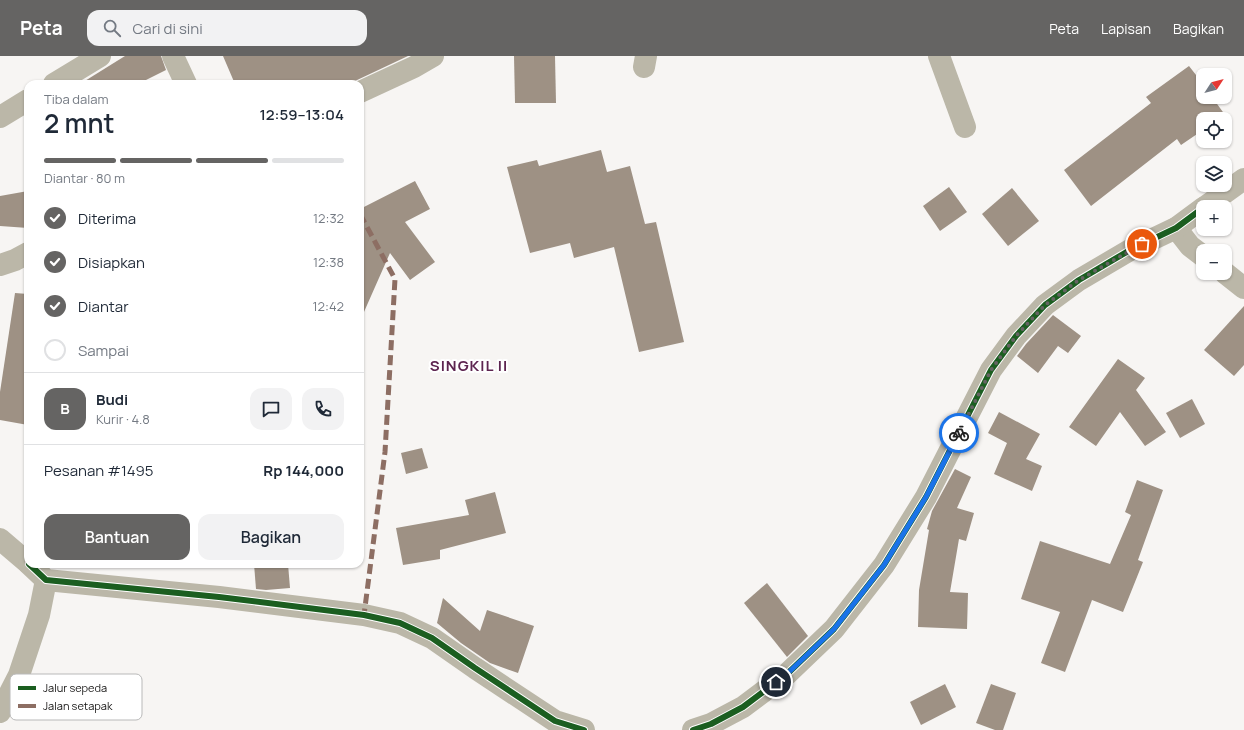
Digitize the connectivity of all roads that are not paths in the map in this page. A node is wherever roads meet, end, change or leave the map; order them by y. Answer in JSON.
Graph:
{"nodes":[{"id":1,"x":100,"y":56,"type":"edge"},
{"id":2,"x":173,"y":56,"type":"edge"},
{"id":3,"x":433,"y":56,"type":"edge"},
{"id":4,"x":939,"y":56,"type":"edge"},
{"id":5,"x":414,"y":61,"type":"edge"},
{"id":6,"x":61,"y":80,"type":"edge"},
{"id":7,"x":184,"y":80,"type":"edge"},
{"id":8,"x":364,"y":90,"type":"edge"},
{"id":9,"x":24,"y":102,"type":"edge"},
{"id":10,"x":0,"y":117,"type":"edge"},
{"id":11,"x":965,"y":127,"type":"dead end"},
{"id":12,"x":1244,"y":179,"type":"edge"},
{"id":13,"x":1215,"y":200,"type":"edge"},
{"id":14,"x":1196,"y":214,"type":"edge"},
{"id":15,"x":1176,"y":228,"type":"junction"},
{"id":16,"x":1196,"y":251,"type":"edge"},
{"id":17,"x":24,"y":255,"type":"edge"},
{"id":18,"x":0,"y":265,"type":"edge"},
{"id":19,"x":1232,"y":279,"type":"edge"},
{"id":20,"x":1244,"y":288,"type":"edge"},
{"id":21,"x":0,"y":539,"type":"edge"},
{"id":22,"x":24,"y":560,"type":"edge"},
{"id":23,"x":32,"y":568,"type":"edge"},
{"id":24,"x":46,"y":580,"type":"junction"},
{"id":25,"x":19,"y":674,"type":"edge"},
{"id":26,"x":10,"y":693,"type":"edge"},
{"id":27,"x":0,"y":712,"type":"edge"},
{"id":28,"x":584,"y":730,"type":"edge"},
{"id":29,"x":693,"y":730,"type":"edge"}],
"edges":[{"from":1,"to":6,"type":"street"},
{"from":2,"to":7,"type":"street"},
{"from":3,"to":5,"type":"street"},
{"from":4,"to":11,"type":"street"},
{"from":5,"to":8,"type":"street"},
{"from":9,"to":10,"type":"street"},
{"from":12,"to":13,"type":"street"},
{"from":14,"to":15,"type":"street"},
{"from":15,"to":16,"type":"street"},
{"from":15,"to":29,"type":"street"},
{"from":17,"to":18,"type":"street"},
{"from":19,"to":20,"type":"street"},
{"from":21,"to":22,"type":"street"},
{"from":23,"to":24,"type":"street"},
{"from":24,"to":25,"type":"street"},
{"from":24,"to":28,"type":"street"},
{"from":26,"to":27,"type":"street"}]}
